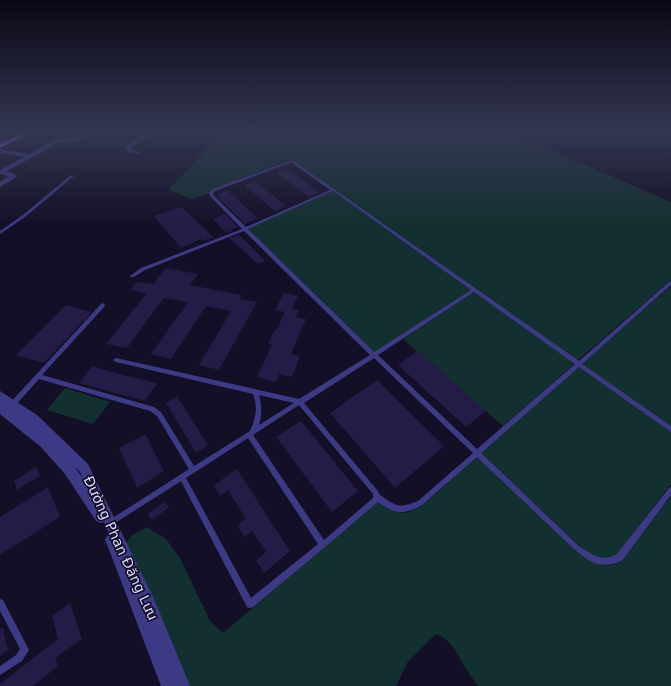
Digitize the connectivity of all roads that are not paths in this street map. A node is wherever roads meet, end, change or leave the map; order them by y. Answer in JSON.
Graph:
{"nodes":[{"id":1,"x":20,"y":162,"type":"edge"},
{"id":2,"x":290,"y":162,"type":"edge"},
{"id":3,"x":293,"y":162,"type":"edge"},
{"id":4,"x":72,"y":176,"type":"dead end"},
{"id":5,"x":0,"y":185,"type":"edge"},
{"id":6,"x":333,"y":190,"type":"junction"},
{"id":7,"x":245,"y":229,"type":"junction"},
{"id":8,"x":0,"y":234,"type":"edge"},
{"id":9,"x":132,"y":276,"type":"dead end"},
{"id":10,"x":671,"y":283,"type":"edge"},
{"id":11,"x":474,"y":290,"type":"junction"},
{"id":12,"x":103,"y":305,"type":"dead end"},
{"id":13,"x":374,"y":356,"type":"junction"},
{"id":14,"x":116,"y":360,"type":"dead end"},
{"id":15,"x":578,"y":363,"type":"junction"},
{"id":16,"x":38,"y":376,"type":"junction"},
{"id":17,"x":255,"y":392,"type":"junction"},
{"id":18,"x":0,"y":396,"type":"edge"},
{"id":19,"x":300,"y":402,"type":"junction"},
{"id":20,"x":6,"y":407,"type":"edge"},
{"id":21,"x":671,"y":429,"type":"edge"},
{"id":22,"x":251,"y":434,"type":"junction"},
{"id":23,"x":476,"y":452,"type":"junction"},
{"id":24,"x":193,"y":470,"type":"junction"},
{"id":25,"x":182,"y":477,"type":"junction"},
{"id":26,"x":671,"y":490,"type":"edge"},
{"id":27,"x":376,"y":496,"type":"junction"},
{"id":28,"x":108,"y":524,"type":"junction"},
{"id":29,"x":323,"y":545,"type":"junction"},
{"id":30,"x":0,"y":603,"type":"edge"},
{"id":31,"x":0,"y":671,"type":"edge"},
{"id":32,"x":170,"y":686,"type":"edge"},
{"id":33,"x":182,"y":686,"type":"edge"}],
"edges":[{"from":1,"to":5,"type":"street"},
{"from":2,"to":7,"type":"lane"},
{"from":3,"to":6,"type":"lane"},
{"from":4,"to":8,"type":"lane"},
{"from":6,"to":7,"type":"lane"},
{"from":6,"to":11,"type":"lane"},
{"from":7,"to":9,"type":"lane"},
{"from":7,"to":13,"type":"lane"},
{"from":10,"to":15,"type":"lane"},
{"from":11,"to":13,"type":"lane"},
{"from":11,"to":15,"type":"lane"},
{"from":12,"to":16,"type":"lane"},
{"from":13,"to":19,"type":"lane"},
{"from":13,"to":23,"type":"lane"},
{"from":14,"to":17,"type":"lane"},
{"from":15,"to":21,"type":"lane"},
{"from":15,"to":23,"type":"lane"},
{"from":16,"to":20,"type":"lane"},
{"from":16,"to":24,"type":"lane"},
{"from":17,"to":19,"type":"lane"},
{"from":17,"to":22,"type":"lane"},
{"from":18,"to":20,"type":"street","name":"Đường Phan Đăng Lưu"},
{"from":19,"to":22,"type":"lane"},
{"from":19,"to":27,"type":"lane"},
{"from":20,"to":28,"type":"street","name":"Đường Phan Đăng Lưu"},
{"from":22,"to":24,"type":"lane"},
{"from":22,"to":29,"type":"lane"},
{"from":23,"to":26,"type":"lane"},
{"from":23,"to":27,"type":"lane"},
{"from":24,"to":25,"type":"lane"},
{"from":25,"to":28,"type":"lane"},
{"from":25,"to":29,"type":"lane"},
{"from":27,"to":29,"type":"lane"},
{"from":28,"to":32,"type":"street","name":"Đường Phan Đăng Lưu"},
{"from":28,"to":33,"type":"street","name":"Đường Phan Đăng Lưu"},
{"from":30,"to":31,"type":"lane"}]}
